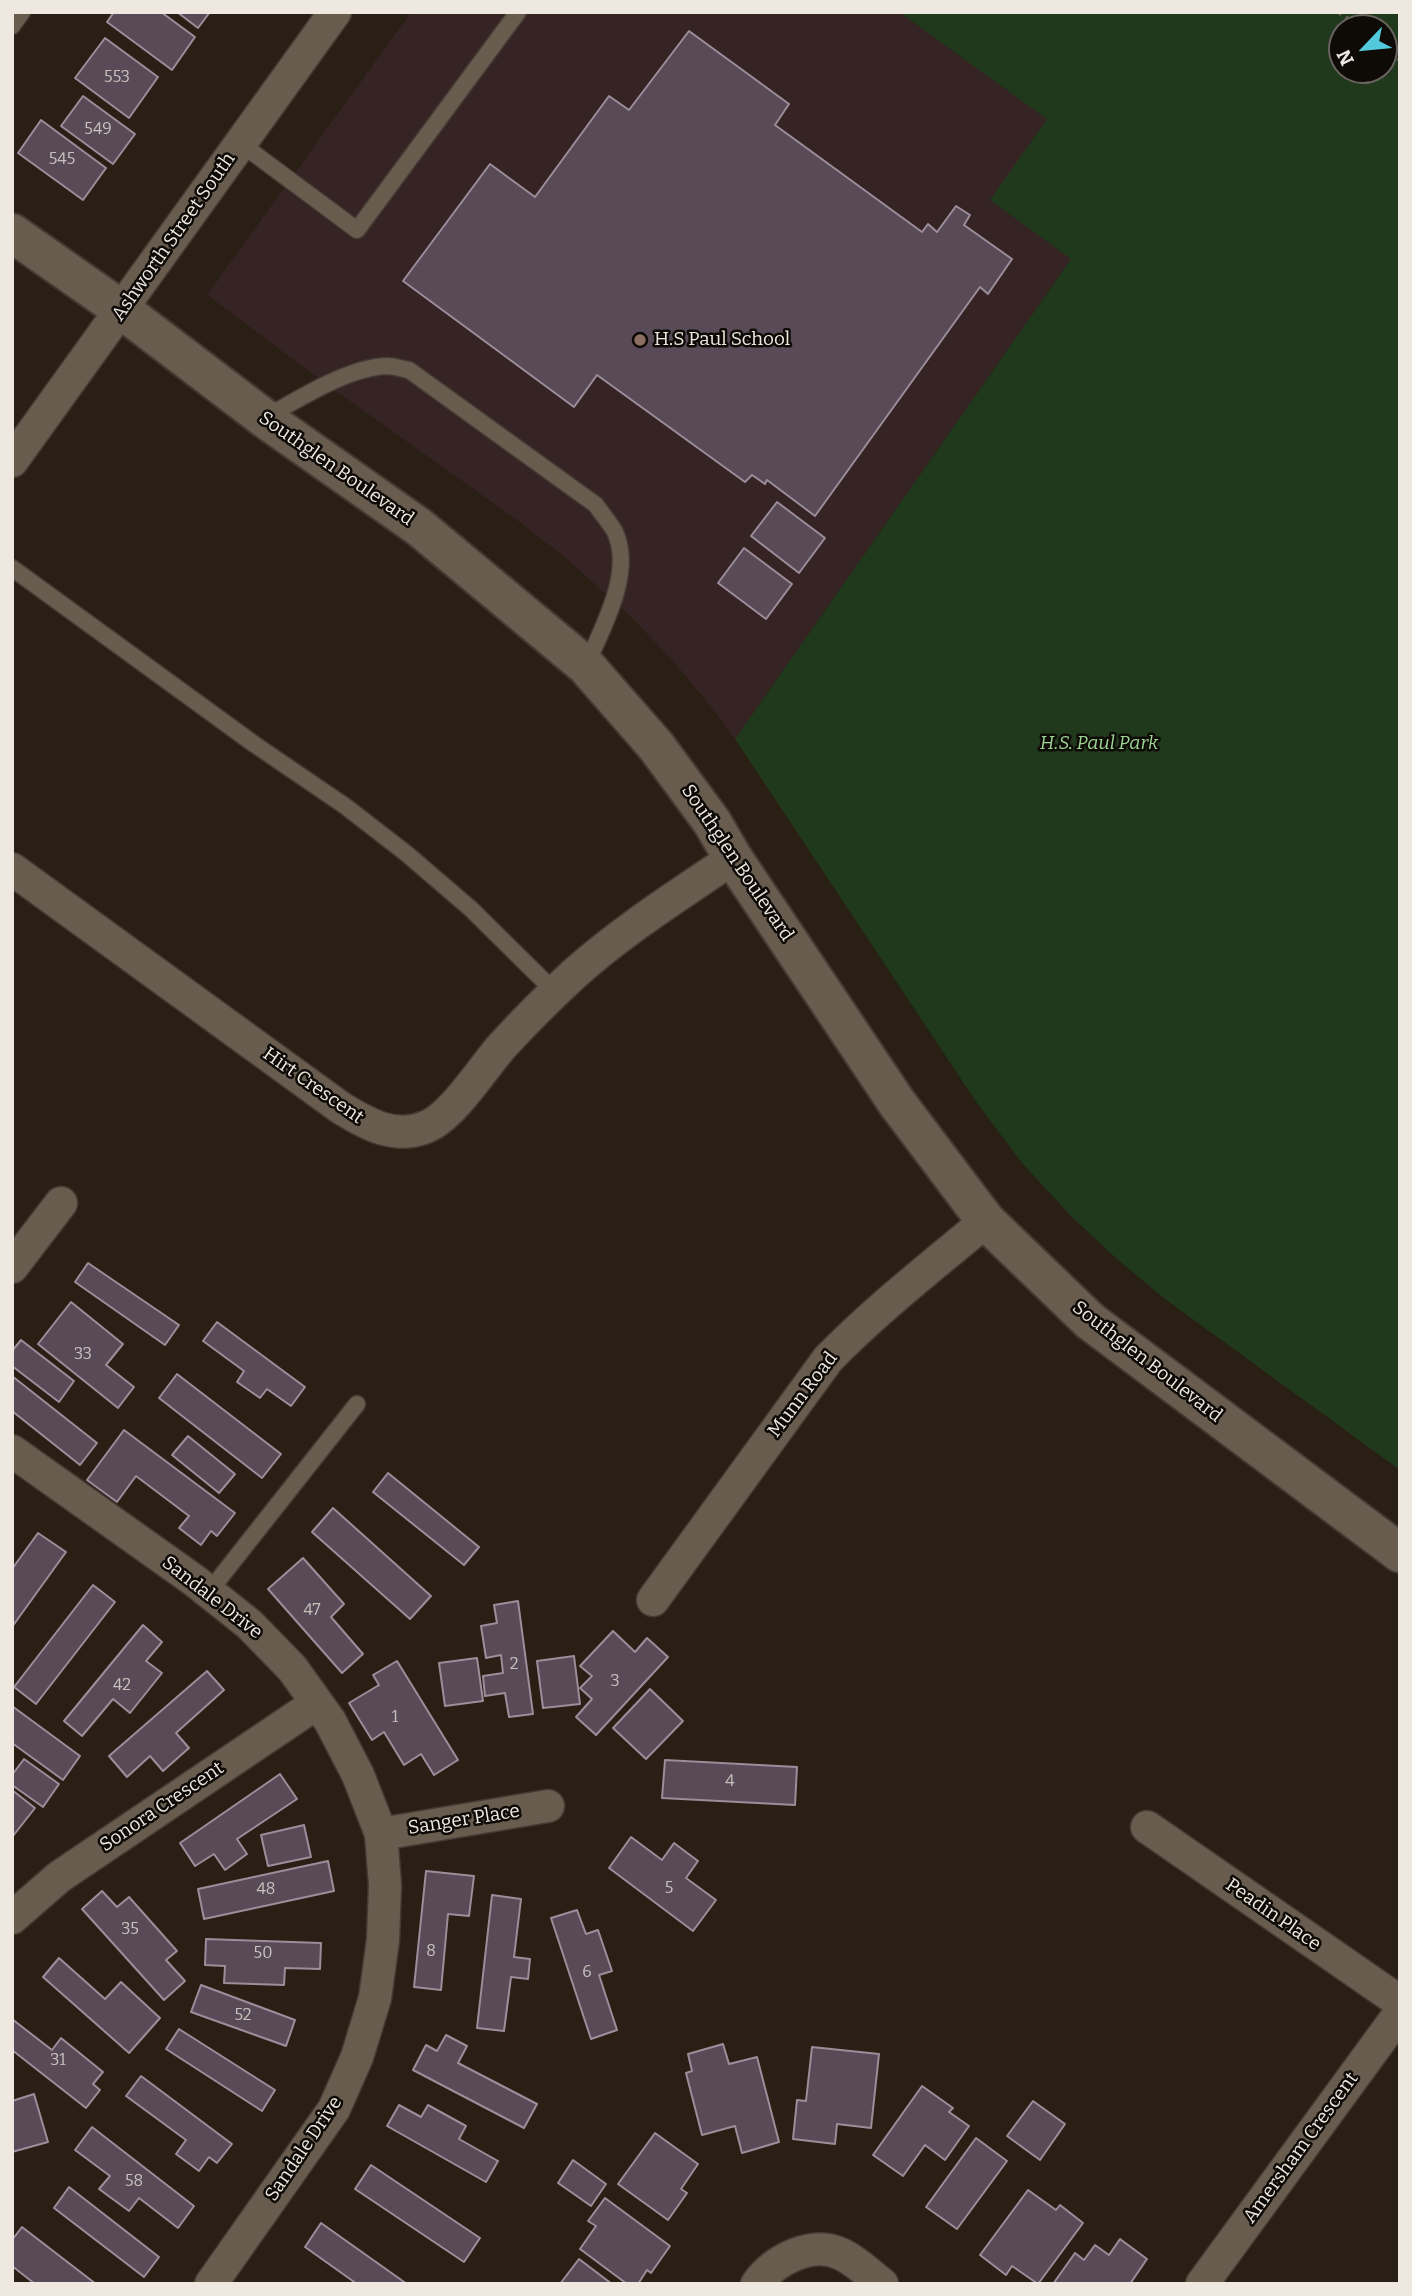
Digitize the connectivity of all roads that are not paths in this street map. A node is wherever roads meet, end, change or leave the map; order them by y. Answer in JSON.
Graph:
{"nodes":[{"id":1,"x":22,"y":12,"type":"edge"},
{"id":2,"x":335,"y":12,"type":"edge"},
{"id":3,"x":518,"y":12,"type":"edge"},
{"id":4,"x":12,"y":26,"type":"edge"},
{"id":5,"x":240,"y":143,"type":"junction"},
{"id":6,"x":12,"y":233,"type":"edge"},
{"id":7,"x":122,"y":310,"type":"junction"},
{"id":8,"x":264,"y":418,"type":"junction"},
{"id":9,"x":12,"y":461,"type":"edge"},
{"id":10,"x":12,"y":568,"type":"edge"},
{"id":11,"x":586,"y":666,"type":"junction"},
{"id":12,"x":733,"y":858,"type":"junction"},
{"id":13,"x":12,"y":869,"type":"edge"},
{"id":14,"x":555,"y":992,"type":"junction"},
{"id":15,"x":61,"y":1203,"type":"dead end"},
{"id":16,"x":986,"y":1221,"type":"junction"},
{"id":17,"x":12,"y":1267,"type":"edge"},
{"id":18,"x":357,"y":1404,"type":"dead end"},
{"id":19,"x":12,"y":1451,"type":"edge"},
{"id":20,"x":1400,"y":1553,"type":"edge"},
{"id":21,"x":208,"y":1592,"type":"junction"},
{"id":22,"x":653,"y":1600,"type":"dead end"},
{"id":23,"x":317,"y":1703,"type":"junction"},
{"id":24,"x":548,"y":1806,"type":"dead end"},
{"id":25,"x":1147,"y":1827,"type":"dead end"},
{"id":26,"x":381,"y":1834,"type":"junction"},
{"id":27,"x":12,"y":1919,"type":"edge"},
{"id":28,"x":1400,"y":2002,"type":"edge"},
{"id":29,"x":1400,"y":2013,"type":"edge"},
{"id":30,"x":211,"y":2284,"type":"edge"},
{"id":31,"x":757,"y":2284,"type":"edge"},
{"id":32,"x":882,"y":2284,"type":"edge"},
{"id":33,"x":1202,"y":2284,"type":"edge"}],
"edges":[{"from":1,"to":4,"type":"lane"},
{"from":2,"to":5,"type":"street","name":"Ashworth Street South"},
{"from":3,"to":5,"type":"lane"},
{"from":5,"to":7,"type":"street","name":"Ashworth Street South"},
{"from":6,"to":7,"type":"street","name":"Southglen Boulevard"},
{"from":7,"to":8,"type":"street","name":"Southglen Boulevard"},
{"from":7,"to":9,"type":"street","name":"Ashworth Street South"},
{"from":8,"to":11,"type":"street","name":"Southglen Boulevard"},
{"from":8,"to":11,"type":"lane"},
{"from":10,"to":14,"type":"lane"},
{"from":11,"to":12,"type":"street","name":"Southglen Boulevard"},
{"from":12,"to":14,"type":"street","name":"Hirt Crescent"},
{"from":12,"to":16,"type":"street","name":"Southglen Boulevard"},
{"from":13,"to":14,"type":"street","name":"Hirt Crescent"},
{"from":15,"to":17,"type":"street"},
{"from":16,"to":20,"type":"street","name":"Southglen Boulevard"},
{"from":16,"to":22,"type":"street","name":"Munn Road"},
{"from":18,"to":21,"type":"lane"},
{"from":19,"to":21,"type":"street","name":"Sandale Drive"},
{"from":21,"to":23,"type":"street","name":"Sandale Drive"},
{"from":23,"to":26,"type":"street","name":"Sandale Drive"},
{"from":23,"to":27,"type":"street","name":"Sonora Crescent"},
{"from":24,"to":26,"type":"street","name":"Sanger Place"},
{"from":25,"to":28,"type":"street","name":"Peadin Place"},
{"from":26,"to":30,"type":"street","name":"Sandale Drive"},
{"from":29,"to":33,"type":"street","name":"Amersham Crescent"},
{"from":31,"to":32,"type":"street"}]}
